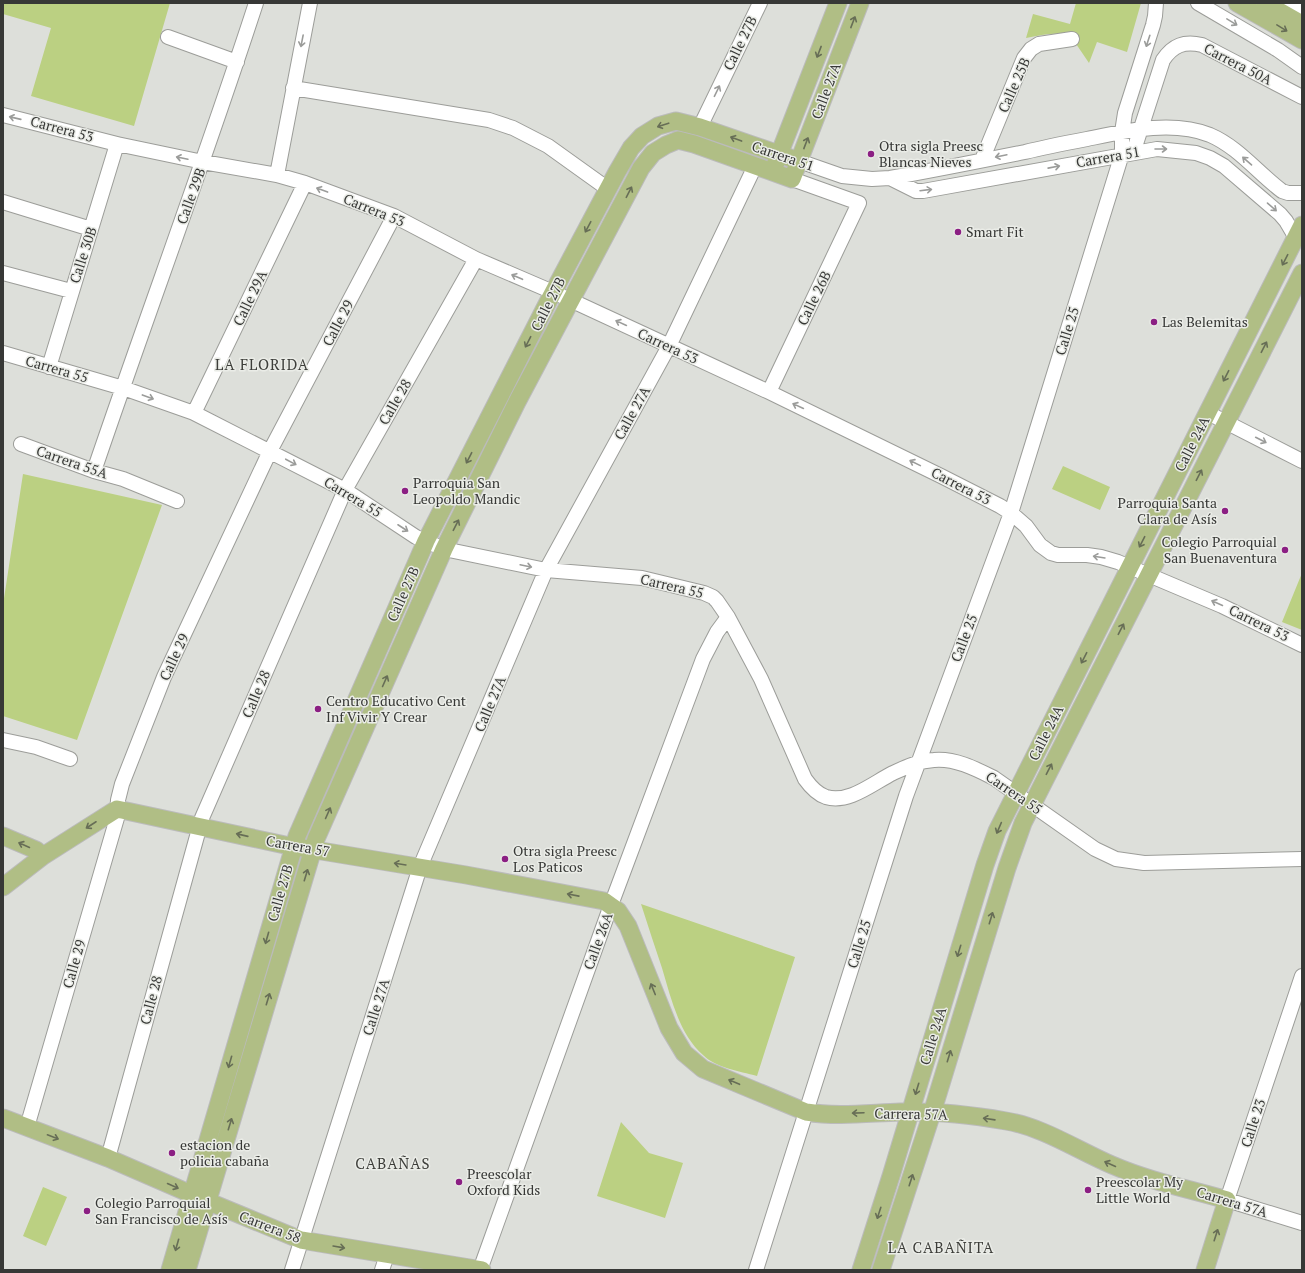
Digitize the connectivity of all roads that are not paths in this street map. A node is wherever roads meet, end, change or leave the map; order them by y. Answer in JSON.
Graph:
{"nodes":[{"id":1,"x":256,"y":3,"type":"edge"},
{"id":2,"x":310,"y":3,"type":"edge"},
{"id":3,"x":760,"y":3,"type":"edge"},
{"id":4,"x":838,"y":3,"type":"edge"},
{"id":5,"x":860,"y":3,"type":"edge"},
{"id":6,"x":1156,"y":3,"type":"edge"},
{"id":7,"x":1198,"y":3,"type":"edge"},
{"id":8,"x":1237,"y":3,"type":"edge"},
{"id":9,"x":1265,"y":3,"type":"edge"},
{"id":10,"x":1287,"y":3,"type":"edge"},
{"id":11,"x":1302,"y":11,"type":"edge"},
{"id":12,"x":1302,"y":24,"type":"edge"},
{"id":13,"x":168,"y":37,"type":"dead end"},
{"id":14,"x":1072,"y":39,"type":"dead end"},
{"id":15,"x":1302,"y":40,"type":"edge"},
{"id":16,"x":1172,"y":49,"type":"joint"},
{"id":17,"x":237,"y":62,"type":"junction"},
{"id":18,"x":1302,"y":67,"type":"edge"},
{"id":19,"x":293,"y":88,"type":"junction"},
{"id":20,"x":1302,"y":97,"type":"edge"},
{"id":21,"x":1128,"y":102,"type":"junction"},
{"id":22,"x":1148,"y":106,"type":"junction"},
{"id":23,"x":3,"y":115,"type":"edge"},
{"id":24,"x":700,"y":127,"type":"junction"},
{"id":25,"x":1140,"y":130,"type":"junction"},
{"id":26,"x":1122,"y":132,"type":"junction"},
{"id":27,"x":118,"y":144,"type":"junction"},
{"id":28,"x":694,"y":144,"type":"joint"},
{"id":29,"x":1127,"y":154,"type":"junction"},
{"id":30,"x":779,"y":155,"type":"junction"},
{"id":31,"x":982,"y":160,"type":"junction"},
{"id":32,"x":799,"y":161,"type":"junction"},
{"id":33,"x":203,"y":162,"type":"junction"},
{"id":34,"x":755,"y":166,"type":"junction"},
{"id":35,"x":772,"y":172,"type":"junction"},
{"id":36,"x":277,"y":175,"type":"junction"},
{"id":37,"x":890,"y":178,"type":"junction"},
{"id":38,"x":792,"y":179,"type":"junction"},
{"id":39,"x":305,"y":183,"type":"junction"},
{"id":40,"x":608,"y":189,"type":"junction"},
{"id":41,"x":1302,"y":193,"type":"edge"},
{"id":42,"x":3,"y":202,"type":"edge"},
{"id":43,"x":859,"y":203,"type":"joint"},
{"id":44,"x":394,"y":216,"type":"junction"},
{"id":45,"x":91,"y":229,"type":"junction"},
{"id":46,"x":1299,"y":232,"type":"edge"},
{"id":47,"x":476,"y":259,"type":"junction"},
{"id":48,"x":3,"y":273,"type":"edge"},
{"id":49,"x":1302,"y":273,"type":"edge"},
{"id":50,"x":71,"y":291,"type":"junction"},
{"id":51,"x":553,"y":292,"type":"junction"},
{"id":52,"x":572,"y":301,"type":"junction"},
{"id":53,"x":669,"y":346,"type":"junction"},
{"id":54,"x":3,"y":353,"type":"edge"},
{"id":55,"x":49,"y":367,"type":"junction"},
{"id":56,"x":123,"y":388,"type":"junction"},
{"id":57,"x":769,"y":392,"type":"junction"},
{"id":58,"x":194,"y":413,"type":"junction"},
{"id":59,"x":1208,"y":413,"type":"junction"},
{"id":60,"x":1226,"y":422,"type":"junction"},
{"id":61,"x":21,"y":444,"type":"dead end"},
{"id":62,"x":270,"y":451,"type":"junction"},
{"id":63,"x":1302,"y":461,"type":"edge"},
{"id":64,"x":94,"y":471,"type":"junction"},
{"id":65,"x":345,"y":490,"type":"junction"},
{"id":66,"x":177,"y":501,"type":"dead end"},
{"id":67,"x":1012,"y":513,"type":"junction"},
{"id":68,"x":426,"y":541,"type":"junction"},
{"id":69,"x":444,"y":548,"type":"junction"},
{"id":70,"x":1130,"y":566,"type":"junction"},
{"id":71,"x":546,"y":570,"type":"junction"},
{"id":72,"x":1148,"y":574,"type":"junction"},
{"id":73,"x":728,"y":617,"type":"junction"},
{"id":74,"x":1302,"y":645,"type":"edge"},
{"id":75,"x":3,"y":740,"type":"edge"},
{"id":76,"x":70,"y":759,"type":"dead end"},
{"id":77,"x":917,"y":763,"type":"junction"},
{"id":78,"x":1016,"y":792,"type":"junction"},
{"id":79,"x":1032,"y":804,"type":"junction"},
{"id":80,"x":117,"y":809,"type":"junction"},
{"id":81,"x":200,"y":826,"type":"junction"},
{"id":82,"x":3,"y":836,"type":"edge"},
{"id":83,"x":294,"y":846,"type":"junction"},
{"id":84,"x":314,"y":850,"type":"junction"},
{"id":85,"x":43,"y":856,"type":"junction"},
{"id":86,"x":1302,"y":859,"type":"edge"},
{"id":87,"x":420,"y":867,"type":"junction"},
{"id":88,"x":3,"y":887,"type":"edge"},
{"id":89,"x":611,"y":905,"type":"junction"},
{"id":90,"x":1302,"y":976,"type":"edge"},
{"id":91,"x":806,"y":1112,"type":"junction"},
{"id":92,"x":911,"y":1112,"type":"junction"},
{"id":93,"x":932,"y":1113,"type":"junction"},
{"id":94,"x":3,"y":1118,"type":"edge"},
{"id":95,"x":27,"y":1127,"type":"junction"},
{"id":96,"x":108,"y":1158,"type":"junction"},
{"id":97,"x":192,"y":1194,"type":"junction"},
{"id":98,"x":1228,"y":1200,"type":"junction"},
{"id":99,"x":207,"y":1201,"type":"junction"},
{"id":100,"x":1302,"y":1223,"type":"edge"},
{"id":101,"x":301,"y":1240,"type":"junction"},
{"id":102,"x":384,"y":1262,"type":"edge"},
{"id":103,"x":422,"y":1265,"type":"edge"},
{"id":104,"x":170,"y":1270,"type":"edge"},
{"id":105,"x":187,"y":1270,"type":"edge"},
{"id":106,"x":292,"y":1270,"type":"edge"},
{"id":107,"x":481,"y":1270,"type":"edge"},
{"id":108,"x":756,"y":1270,"type":"edge"},
{"id":109,"x":861,"y":1270,"type":"edge"},
{"id":110,"x":881,"y":1270,"type":"edge"},
{"id":111,"x":1204,"y":1270,"type":"edge"}],
"edges":[{"from":1,"to":17,"type":"street","name":"Calle 29B"},
{"from":2,"to":19,"type":"street","one_way":true},
{"from":24,"to":3,"type":"street","name":"Calle 27B","one_way":true},
{"from":4,"to":30,"type":"main road","name":"Calle 27A","one_way":true},
{"from":32,"to":5,"type":"main road","name":"Calle 27A","one_way":true},
{"from":6,"to":21,"type":"street","name":"Calle 25","one_way":true},
{"from":7,"to":18,"type":"street","one_way":true},
{"from":8,"to":15,"type":"main road","one_way":true},
{"from":9,"to":12,"type":"main road"},
{"from":10,"to":11,"type":"street"},
{"from":13,"to":17,"type":"street"},
{"from":14,"to":31,"type":"street","name":"Calle 25B"},
{"from":16,"to":20,"type":"street","name":"Carrera 50A"},
{"from":16,"to":22,"type":"street","name":"Calle 25"},
{"from":17,"to":33,"type":"street","name":"Calle 29B"},
{"from":19,"to":36,"type":"street"},
{"from":19,"to":40,"type":"street"},
{"from":21,"to":22,"type":"street"},
{"from":21,"to":26,"type":"street","name":"Calle 25"},
{"from":22,"to":25,"type":"street","name":"Calle 25"},
{"from":27,"to":23,"type":"street","name":"Carrera 53","one_way":true},
{"from":30,"to":24,"type":"main road","name":"Carrera 51","one_way":true},
{"from":24,"to":40,"type":"main road","name":"Calle 27B","one_way":true},
{"from":25,"to":26,"type":"street","name":"Carrera 51"},
{"from":25,"to":29,"type":"street","name":"Calle 25"},
{"from":41,"to":25,"type":"street","name":"Carrera 51","one_way":true},
{"from":26,"to":29,"type":"street","name":"Calle 25"},
{"from":26,"to":31,"type":"street","name":"Carrera 51","one_way":true},
{"from":33,"to":27,"type":"street","name":"Carrera 53","one_way":true},
{"from":27,"to":45,"type":"street","name":"Calle 30B"},
{"from":28,"to":34,"type":"main road","name":"Carrera 51"},
{"from":52,"to":28,"type":"main road","name":"Calle 27B","one_way":true},
{"from":37,"to":29,"type":"street","name":"Carrera 51","one_way":true},
{"from":29,"to":46,"type":"street","name":"Carrera 51","one_way":true},
{"from":29,"to":67,"type":"street","name":"Calle 25"},
{"from":30,"to":32,"type":"main road","name":"Carrera 51"},
{"from":30,"to":35,"type":"main road","name":"Calle 27A"},
{"from":31,"to":37,"type":"street","name":"Carrera 51"},
{"from":32,"to":37,"type":"street","name":"Carrera 51"},
{"from":32,"to":38,"type":"main road","name":"Calle 27A"},
{"from":33,"to":36,"type":"street","name":"Carrera 53"},
{"from":33,"to":56,"type":"street","name":"Calle 29B"},
{"from":34,"to":35,"type":"main road","name":"Carrera 51"},
{"from":34,"to":53,"type":"street","name":"Calle 27A"},
{"from":35,"to":38,"type":"main road","name":"Carrera 51"},
{"from":36,"to":39,"type":"street","name":"Carrera 53"},
{"from":38,"to":43,"type":"street","name":"Carrera 51"},
{"from":44,"to":39,"type":"street","name":"Carrera 53","one_way":true},
{"from":39,"to":58,"type":"street","name":"Calle 29A"},
{"from":40,"to":51,"type":"main road","name":"Calle 27B","one_way":true},
{"from":42,"to":45,"type":"street"},
{"from":43,"to":57,"type":"street","name":"Calle 26B"},
{"from":44,"to":47,"type":"street","name":"Carrera 53"},
{"from":44,"to":62,"type":"street","name":"Calle 29"},
{"from":45,"to":50,"type":"street","name":"Calle 30B"},
{"from":46,"to":59,"type":"main road","name":"Calle 24A","one_way":true},
{"from":51,"to":47,"type":"street","name":"Carrera 53","one_way":true},
{"from":47,"to":65,"type":"street","name":"Calle 28"},
{"from":48,"to":50,"type":"street"},
{"from":60,"to":49,"type":"main road","name":"Calle 24A","one_way":true},
{"from":50,"to":55,"type":"street","name":"Calle 30B"},
{"from":51,"to":52,"type":"street","name":"Carrera 53"},
{"from":51,"to":68,"type":"main road","name":"Calle 27B","one_way":true},
{"from":53,"to":52,"type":"street","name":"Carrera 53","one_way":true},
{"from":69,"to":52,"type":"main road","name":"Calle 27B","one_way":true},
{"from":53,"to":57,"type":"street","name":"Carrera 53"},
{"from":53,"to":71,"type":"street","name":"Calle 27A"},
{"from":54,"to":55,"type":"street","name":"Carrera 55"},
{"from":55,"to":56,"type":"street","name":"Carrera 55"},
{"from":56,"to":58,"type":"street","name":"Carrera 55","one_way":true},
{"from":56,"to":64,"type":"street","name":"Calle 29B"},
{"from":67,"to":57,"type":"street","name":"Carrera 53","one_way":true},
{"from":58,"to":62,"type":"street","name":"Carrera 55"},
{"from":59,"to":60,"type":"street"},
{"from":59,"to":70,"type":"main road","name":"Calle 24A","one_way":true},
{"from":60,"to":63,"type":"street","one_way":true},
{"from":72,"to":60,"type":"main road","name":"Calle 24A","one_way":true},
{"from":61,"to":64,"type":"street","name":"Carrera 55A"},
{"from":62,"to":65,"type":"street","name":"Carrera 55","one_way":true},
{"from":62,"to":80,"type":"street","name":"Calle 29"},
{"from":64,"to":66,"type":"street","name":"Carrera 55A"},
{"from":65,"to":68,"type":"street","name":"Carrera 55","one_way":true},
{"from":65,"to":81,"type":"street","name":"Calle 28"},
{"from":70,"to":67,"type":"street","name":"Carrera 53","one_way":true},
{"from":67,"to":77,"type":"street","name":"Calle 25"},
{"from":68,"to":69,"type":"street","name":"Carrera 55"},
{"from":68,"to":83,"type":"main road","name":"Calle 27B"},
{"from":69,"to":71,"type":"street","name":"Carrera 55","one_way":true},
{"from":84,"to":69,"type":"main road","name":"Calle 27B","one_way":true},
{"from":70,"to":72,"type":"street","name":"Carrera 53"},
{"from":70,"to":78,"type":"main road","name":"Calle 24A","one_way":true},
{"from":71,"to":73,"type":"street","name":"Carrera 55"},
{"from":71,"to":87,"type":"street","name":"Calle 27A"},
{"from":74,"to":72,"type":"street","name":"Carrera 53","one_way":true},
{"from":79,"to":72,"type":"main road","name":"Calle 24A","one_way":true},
{"from":73,"to":77,"type":"street","name":"Carrera 55"},
{"from":73,"to":89,"type":"street","name":"Calle 26A"},
{"from":75,"to":76,"type":"street"},
{"from":77,"to":78,"type":"street","name":"Carrera 55"},
{"from":77,"to":91,"type":"street","name":"Calle 25"},
{"from":78,"to":79,"type":"street","name":"Carrera 55"},
{"from":78,"to":92,"type":"main road","name":"Calle 24A","one_way":true},
{"from":79,"to":86,"type":"street","name":"Carrera 55"},
{"from":93,"to":79,"type":"main road","name":"Calle 24A","one_way":true},
{"from":80,"to":81,"type":"main road","name":"Carrera 57"},
{"from":80,"to":85,"type":"main road","one_way":true},
{"from":80,"to":95,"type":"street","name":"Calle 29"},
{"from":83,"to":81,"type":"main road","name":"Carrera 57","one_way":true},
{"from":81,"to":96,"type":"street","name":"Calle 28"},
{"from":85,"to":82,"type":"main road","one_way":true},
{"from":83,"to":84,"type":"main road","name":"Carrera 57"},
{"from":83,"to":97,"type":"main road","name":"Calle 27B","one_way":true},
{"from":87,"to":84,"type":"main road","name":"Carrera 57","one_way":true},
{"from":99,"to":84,"type":"main road","name":"Calle 27B","one_way":true},
{"from":85,"to":88,"type":"main road"},
{"from":89,"to":87,"type":"main road","name":"Carrera 57","one_way":true},
{"from":87,"to":101,"type":"street","name":"Calle 27A"},
{"from":91,"to":89,"type":"main road","name":"Carrera 57A","one_way":true},
{"from":89,"to":107,"type":"street","name":"Calle 26A"},
{"from":90,"to":98,"type":"street","name":"Calle 23"},
{"from":92,"to":91,"type":"main road","name":"Carrera 57A","one_way":true},
{"from":91,"to":108,"type":"street","name":"Calle 25"},
{"from":92,"to":93,"type":"main road","name":"Carrera 57A"},
{"from":92,"to":109,"type":"main road","name":"Calle 24A","one_way":true},
{"from":98,"to":93,"type":"main road","name":"Carrera 57A","one_way":true},
{"from":110,"to":93,"type":"main road","name":"Calle 24A","one_way":true},
{"from":94,"to":95,"type":"main road","name":"Carrera 58"},
{"from":95,"to":96,"type":"main road","name":"Carrera 58","one_way":true},
{"from":96,"to":97,"type":"main road","name":"Carrera 58","one_way":true},
{"from":97,"to":99,"type":"main road","name":"Carrera 58"},
{"from":97,"to":104,"type":"main road","name":"Calle 27B","one_way":true},
{"from":98,"to":100,"type":"street","name":"Carrera 57A"},
{"from":111,"to":98,"type":"main road","name":"Calle 23","one_way":true},
{"from":99,"to":101,"type":"main road","name":"Carrera 58"},
{"from":99,"to":105,"type":"main road","name":"Calle 27B"},
{"from":101,"to":102,"type":"main road","name":"Carrera 58","one_way":true},
{"from":101,"to":106,"type":"street","name":"Calle 27A"},
{"from":102,"to":103,"type":"main road","name":"Carrera 58"},
{"from":103,"to":107,"type":"main road","name":"Carrera 58"}]}
